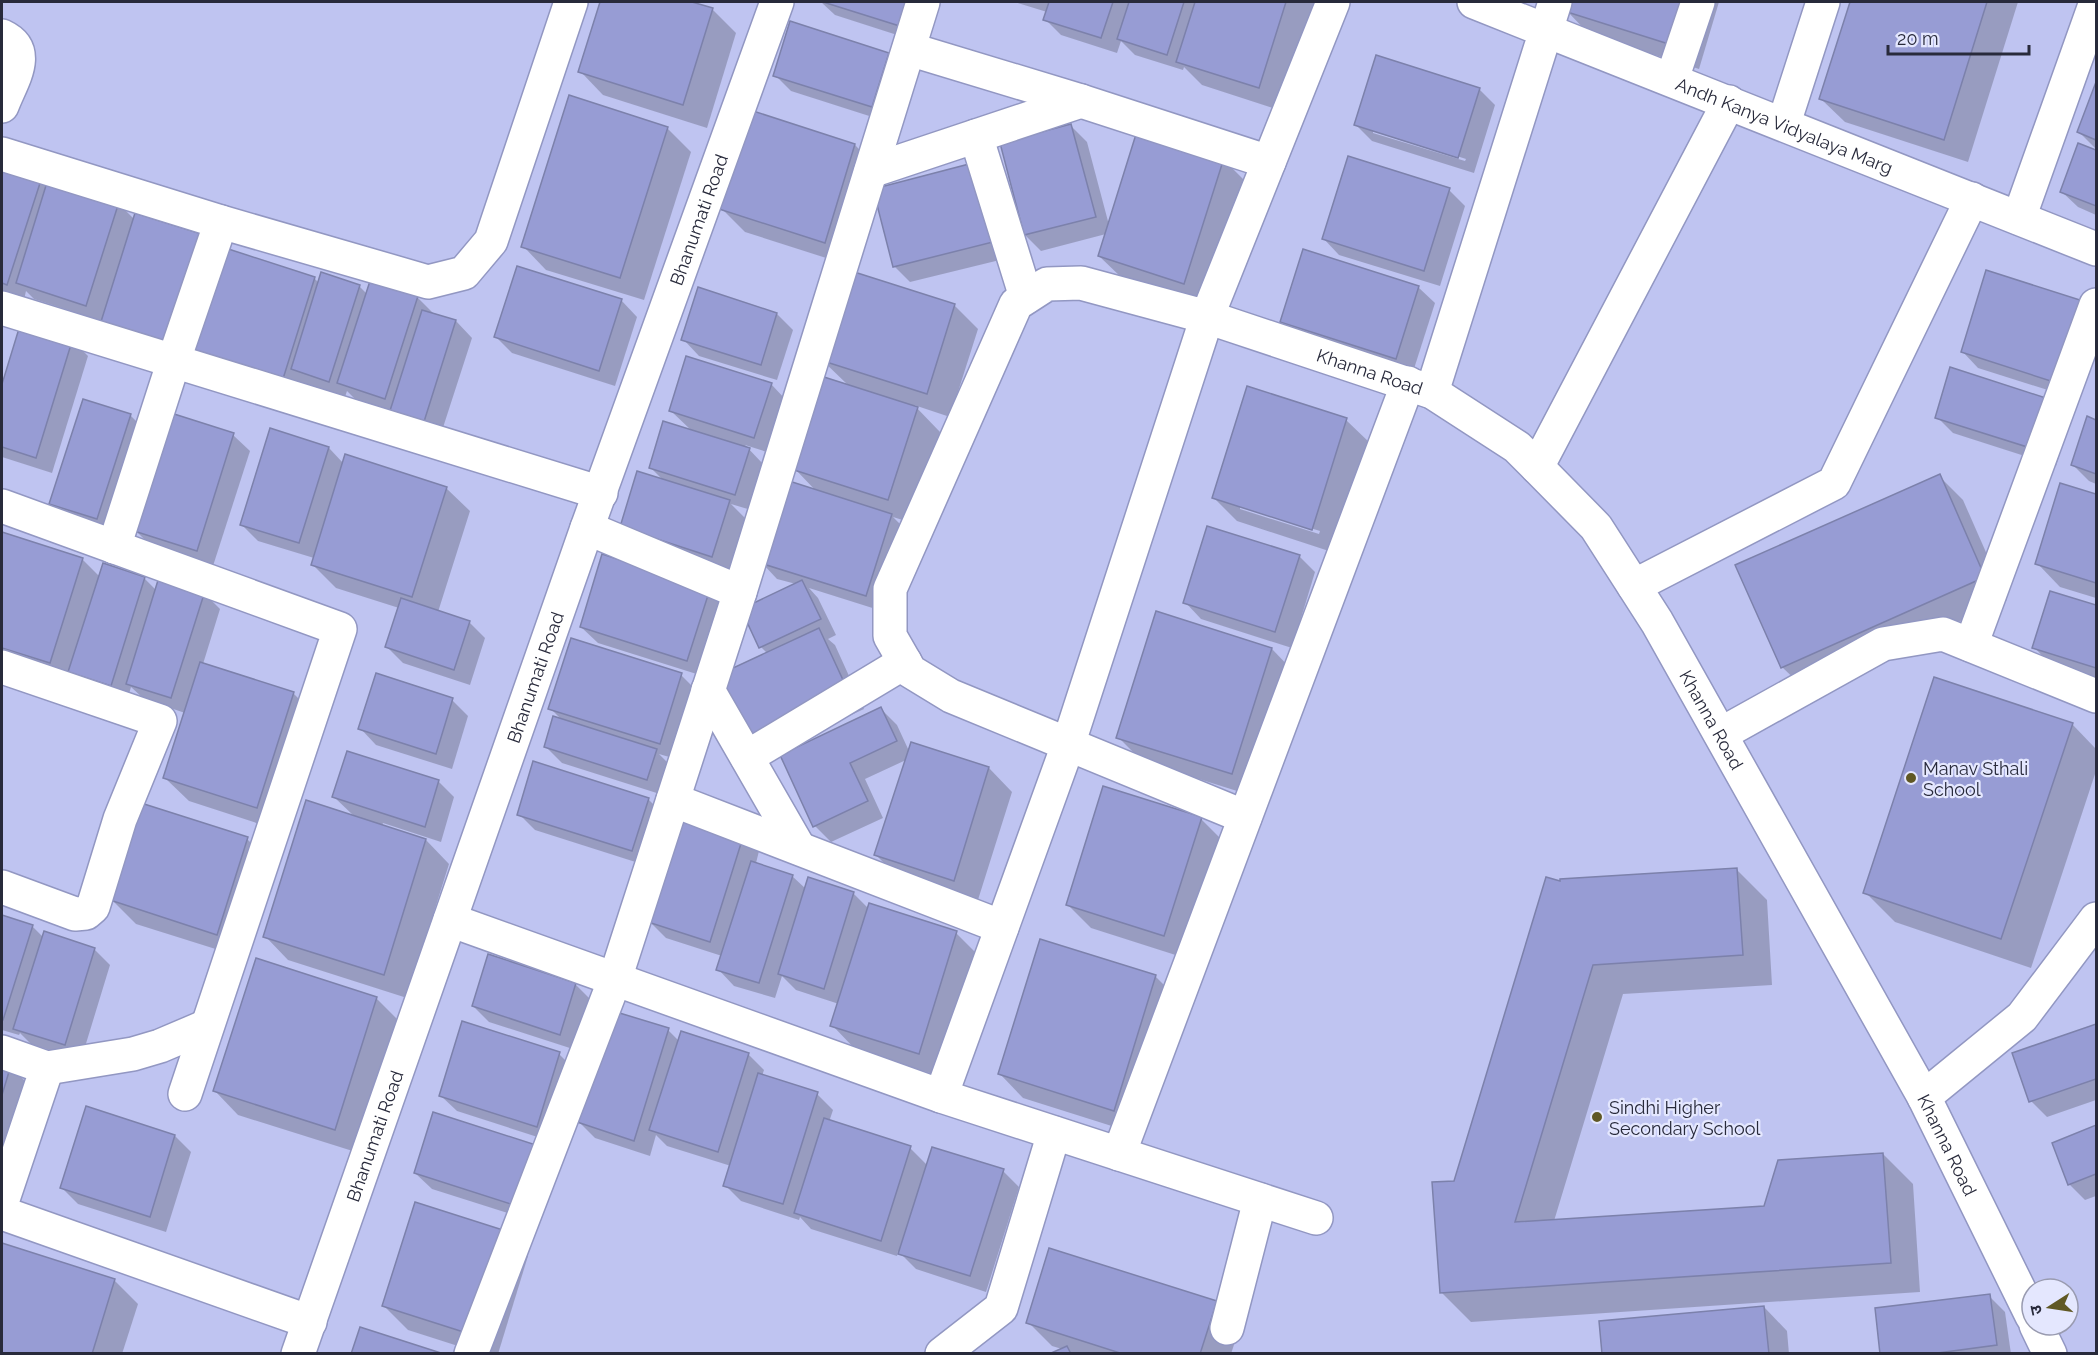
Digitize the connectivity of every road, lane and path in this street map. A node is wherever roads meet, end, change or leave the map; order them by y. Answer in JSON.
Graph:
{"nodes":[{"id":1,"x":571,"y":2,"type":"edge"},
{"id":2,"x":777,"y":2,"type":"edge"},
{"id":3,"x":923,"y":2,"type":"edge"},
{"id":4,"x":1333,"y":2,"type":"edge"},
{"id":5,"x":1474,"y":2,"type":"edge"},
{"id":6,"x":1698,"y":2,"type":"edge"},
{"id":7,"x":1822,"y":2,"type":"edge"},
{"id":8,"x":2096,"y":2,"type":"edge"},
{"id":9,"x":1551,"y":15,"type":"edge"},
{"id":10,"x":2,"y":36,"type":"edge"},
{"id":11,"x":909,"y":49,"type":"junction"},
{"id":12,"x":1672,"y":79,"type":"junction"},
{"id":13,"x":1081,"y":101,"type":"junction"},
{"id":14,"x":1729,"y":102,"type":"junction"},
{"id":15,"x":2,"y":106,"type":"edge"},
{"id":16,"x":1784,"y":123,"type":"junction"},
{"id":17,"x":976,"y":136,"type":"junction"},
{"id":18,"x":2,"y":154,"type":"edge"},
{"id":19,"x":1269,"y":162,"type":"junction"},
{"id":20,"x":871,"y":171,"type":"junction"},
{"id":21,"x":1972,"y":199,"type":"junction"},
{"id":22,"x":2019,"y":218,"type":"junction"},
{"id":23,"x":221,"y":222,"type":"junction"},
{"id":24,"x":2097,"y":249,"type":"edge"},
{"id":25,"x":1026,"y":297,"type":"junction"},
{"id":26,"x":2097,"y":305,"type":"edge"},
{"id":27,"x":2,"y":308,"type":"edge"},
{"id":28,"x":1207,"y":317,"type":"junction"},
{"id":29,"x":174,"y":361,"type":"junction"},
{"id":30,"x":1420,"y":388,"type":"junction"},
{"id":31,"x":1537,"y":466,"type":"junction"},
{"id":32,"x":600,"y":493,"type":"junction"},
{"id":33,"x":2,"y":506,"type":"edge"},
{"id":34,"x":587,"y":528,"type":"junction"},
{"id":35,"x":114,"y":547,"type":"junction"},
{"id":36,"x":1634,"y":586,"type":"junction"},
{"id":37,"x":740,"y":592,"type":"junction"},
{"id":38,"x":1971,"y":645,"type":"junction"},
{"id":39,"x":905,"y":662,"type":"junction"},
{"id":40,"x":2,"y":667,"type":"edge"},
{"id":41,"x":708,"y":690,"type":"junction"},
{"id":42,"x":2097,"y":696,"type":"edge"},
{"id":43,"x":1721,"y":734,"type":"junction"},
{"id":44,"x":1068,"y":745,"type":"junction"},
{"id":45,"x":747,"y":757,"type":"junction"},
{"id":46,"x":673,"y":800,"type":"junction"},
{"id":47,"x":1245,"y":818,"type":"junction"},
{"id":48,"x":799,"y":848,"type":"junction"},
{"id":49,"x":2,"y":887,"type":"edge"},
{"id":50,"x":450,"y":920,"type":"junction"},
{"id":51,"x":2097,"y":920,"type":"edge"},
{"id":52,"x":1002,"y":927,"type":"junction"},
{"id":53,"x":2097,"y":963,"type":"edge"},
{"id":54,"x":615,"y":979,"type":"junction"},
{"id":55,"x":2047,"y":985,"type":"junction"},
{"id":56,"x":207,"y":1026,"type":"junction"},
{"id":57,"x":2,"y":1052,"type":"edge"},
{"id":58,"x":47,"y":1068,"type":"junction"},
{"id":59,"x":185,"y":1094,"type":"dead end"},
{"id":60,"x":941,"y":1096,"type":"junction"},
{"id":61,"x":1924,"y":1097,"type":"junction"},
{"id":62,"x":1054,"y":1133,"type":"junction"},
{"id":63,"x":1119,"y":1154,"type":"junction"},
{"id":64,"x":1260,"y":1200,"type":"junction"},
{"id":65,"x":2,"y":1202,"type":"edge"},
{"id":66,"x":2,"y":1213,"type":"edge"},
{"id":67,"x":1316,"y":1218,"type":"dead end"},
{"id":68,"x":2020,"y":1292,"type":"edge"},
{"id":69,"x":310,"y":1322,"type":"junction"},
{"id":70,"x":1227,"y":1328,"type":"dead end"},
{"id":71,"x":2042,"y":1337,"type":"edge"},
{"id":72,"x":298,"y":1353,"type":"edge"},
{"id":73,"x":471,"y":1353,"type":"edge"},
{"id":74,"x":942,"y":1353,"type":"edge"},
{"id":75,"x":2050,"y":1353,"type":"edge"}],
"edges":[{"from":1,"to":23,"type":"street"},
{"from":2,"to":32,"type":"street","name":"Bhanumati Road"},
{"from":3,"to":11,"type":"street"},
{"from":4,"to":19,"type":"street"},
{"from":5,"to":9,"type":"street","name":"Andh Kanya Vidyalaya Marg"},
{"from":6,"to":12,"type":"street"},
{"from":7,"to":16,"type":"street"},
{"from":8,"to":22,"type":"street"},
{"from":9,"to":12,"type":"street","name":"Andh Kanya Vidyalaya Marg"},
{"from":9,"to":30,"type":"street"},
{"from":10,"to":15,"type":"street"},
{"from":11,"to":13,"type":"street"},
{"from":11,"to":20,"type":"street"},
{"from":12,"to":14,"type":"street","name":"Andh Kanya Vidyalaya Marg"},
{"from":13,"to":17,"type":"street"},
{"from":13,"to":19,"type":"street"},
{"from":14,"to":16,"type":"street","name":"Andh Kanya Vidyalaya Marg"},
{"from":14,"to":31,"type":"street"},
{"from":16,"to":21,"type":"street","name":"Andh Kanya Vidyalaya Marg"},
{"from":17,"to":20,"type":"street"},
{"from":17,"to":25,"type":"street"},
{"from":18,"to":23,"type":"street"},
{"from":19,"to":28,"type":"street"},
{"from":20,"to":37,"type":"street"},
{"from":21,"to":22,"type":"street","name":"Andh Kanya Vidyalaya Marg"},
{"from":21,"to":36,"type":"street"},
{"from":22,"to":24,"type":"street","name":"Andh Kanya Vidyalaya Marg"},
{"from":23,"to":29,"type":"street"},
{"from":25,"to":28,"type":"street","name":"Khanna Road"},
{"from":25,"to":39,"type":"street"},
{"from":26,"to":38,"type":"street"},
{"from":27,"to":29,"type":"street"},
{"from":28,"to":30,"type":"street","name":"Khanna Road"},
{"from":28,"to":44,"type":"street"},
{"from":29,"to":32,"type":"street"},
{"from":29,"to":35,"type":"street"},
{"from":30,"to":31,"type":"street","name":"Khanna Road"},
{"from":30,"to":47,"type":"street"},
{"from":31,"to":36,"type":"street","name":"Khanna Road"},
{"from":32,"to":34,"type":"street","name":"Bhanumati Road"},
{"from":33,"to":35,"type":"street"},
{"from":34,"to":37,"type":"street"},
{"from":34,"to":50,"type":"street","name":"Bhanumati Road"},
{"from":35,"to":56,"type":"street"},
{"from":36,"to":43,"type":"street","name":"Khanna Road"},
{"from":37,"to":41,"type":"street"},
{"from":38,"to":42,"type":"street"},
{"from":38,"to":43,"type":"street"},
{"from":39,"to":44,"type":"street"},
{"from":39,"to":45,"type":"street"},
{"from":40,"to":49,"type":"street"},
{"from":41,"to":45,"type":"street"},
{"from":41,"to":46,"type":"street"},
{"from":43,"to":61,"type":"street","name":"Khanna Road"},
{"from":44,"to":47,"type":"street"},
{"from":44,"to":52,"type":"street"},
{"from":45,"to":48,"type":"street"},
{"from":46,"to":48,"type":"street"},
{"from":46,"to":54,"type":"street"},
{"from":47,"to":63,"type":"street"},
{"from":48,"to":52,"type":"street"},
{"from":50,"to":54,"type":"street"},
{"from":50,"to":69,"type":"street","name":"Bhanumati Road"},
{"from":51,"to":55,"type":"street"},
{"from":52,"to":60,"type":"street"},
{"from":53,"to":55,"type":"street"},
{"from":54,"to":60,"type":"street"},
{"from":54,"to":73,"type":"street"},
{"from":55,"to":61,"type":"street"},
{"from":56,"to":58,"type":"street"},
{"from":56,"to":59,"type":"street"},
{"from":57,"to":58,"type":"street"},
{"from":58,"to":65,"type":"street"},
{"from":60,"to":62,"type":"street"},
{"from":61,"to":68,"type":"street","name":"Khanna Road"},
{"from":62,"to":63,"type":"street"},
{"from":62,"to":74,"type":"street"},
{"from":63,"to":64,"type":"street"},
{"from":64,"to":67,"type":"street"},
{"from":64,"to":70,"type":"street"},
{"from":66,"to":69,"type":"street"},
{"from":69,"to":72,"type":"street","name":"Bhanumati Road"},
{"from":71,"to":75,"type":"street"}]}
